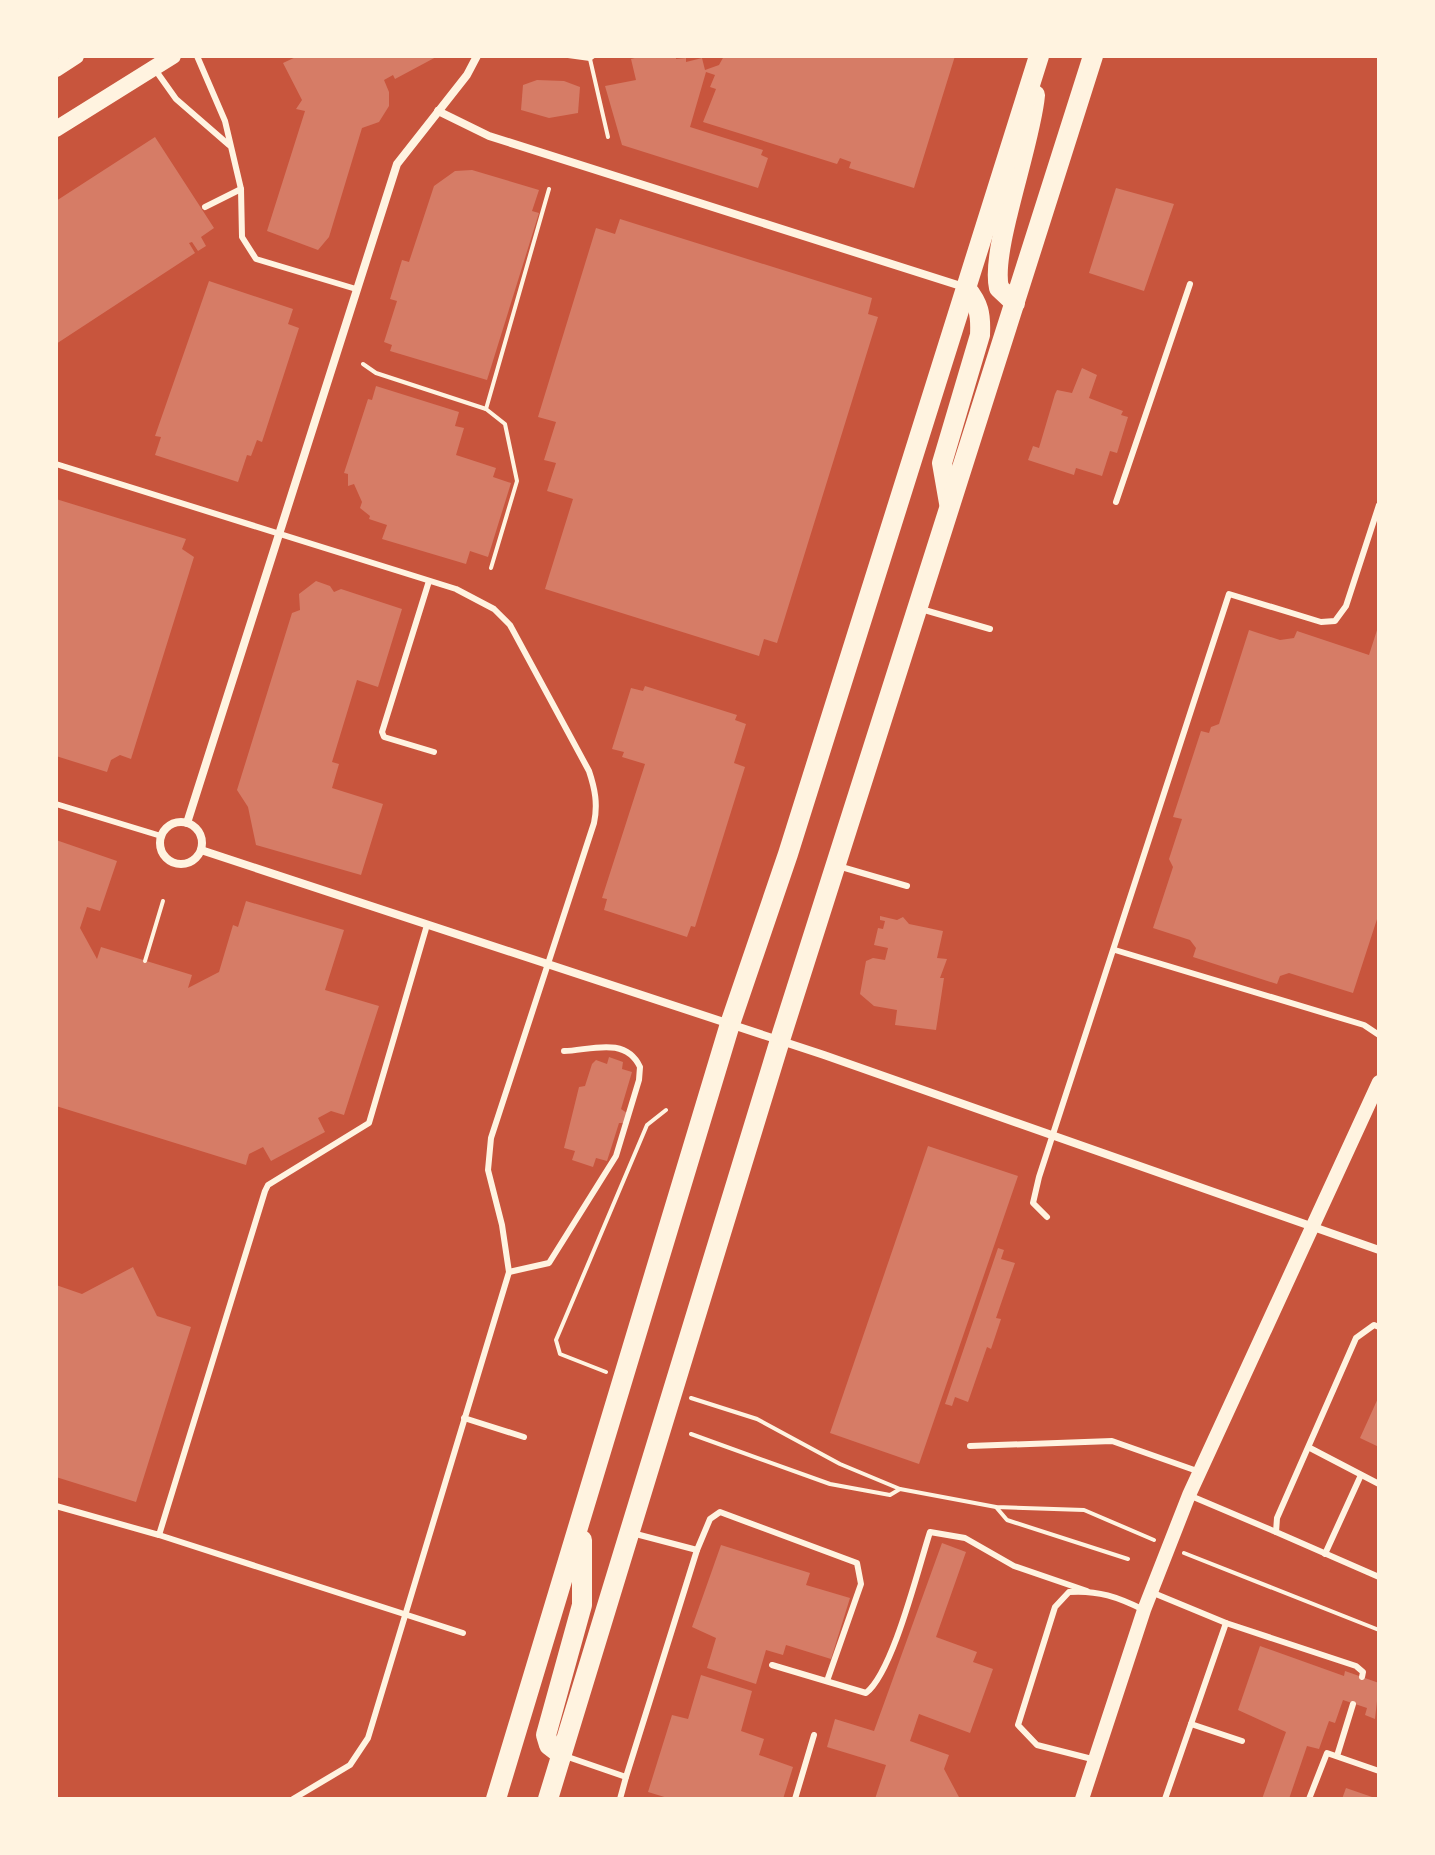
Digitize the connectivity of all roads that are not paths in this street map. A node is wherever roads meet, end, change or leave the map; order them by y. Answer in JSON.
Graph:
{"nodes":[{"id":1,"x":76,"y":56,"type":"edge"},
{"id":2,"x":173,"y":56,"type":"edge"},
{"id":3,"x":197,"y":56,"type":"edge"},
{"id":4,"x":477,"y":56,"type":"edge"},
{"id":5,"x":1093,"y":56,"type":"edge"},
{"id":6,"x":1038,"y":57,"type":"edge"},
{"id":7,"x":154,"y":68,"type":"junction"},
{"id":8,"x":56,"y":69,"type":"edge"},
{"id":9,"x":438,"y":111,"type":"junction"},
{"id":10,"x":56,"y":129,"type":"edge"},
{"id":11,"x":229,"y":145,"type":"junction"},
{"id":12,"x":241,"y":189,"type":"junction"},
{"id":13,"x":205,"y":207,"type":"dead end"},
{"id":14,"x":1190,"y":284,"type":"dead end"},
{"id":15,"x":966,"y":288,"type":"junction"},
{"id":16,"x":356,"y":289,"type":"junction"},
{"id":17,"x":1015,"y":303,"type":"junction"},
{"id":18,"x":56,"y":464,"type":"edge"},
{"id":19,"x":1116,"y":502,"type":"dead end"},
{"id":20,"x":1379,"y":505,"type":"edge"},
{"id":21,"x":950,"y":507,"type":"junction"},
{"id":22,"x":278,"y":534,"type":"junction"},
{"id":23,"x":429,"y":581,"type":"junction"},
{"id":24,"x":917,"y":608,"type":"junction"},
{"id":25,"x":990,"y":629,"type":"dead end"},
{"id":26,"x":434,"y":752,"type":"dead end"},
{"id":27,"x":56,"y":804,"type":"edge"},
{"id":28,"x":187,"y":823,"type":"junction"},
{"id":29,"x":161,"y":836,"type":"junction"},
{"id":30,"x":201,"y":850,"type":"junction"},
{"id":31,"x":838,"y":866,"type":"junction"},
{"id":32,"x":907,"y":886,"type":"dead end"},
{"id":33,"x":427,"y":925,"type":"junction"},
{"id":34,"x":1115,"y":950,"type":"junction"},
{"id":35,"x":546,"y":964,"type":"junction"},
{"id":36,"x":730,"y":1024,"type":"junction"},
{"id":37,"x":1379,"y":1035,"type":"edge"},
{"id":38,"x":780,"y":1040,"type":"junction"},
{"id":39,"x":564,"y":1051,"type":"dead end"},
{"id":40,"x":1379,"y":1082,"type":"edge"},
{"id":41,"x":1054,"y":1134,"type":"junction"},
{"id":42,"x":1047,"y":1217,"type":"dead end"},
{"id":43,"x":1313,"y":1224,"type":"junction"},
{"id":44,"x":1379,"y":1250,"type":"edge"},
{"id":45,"x":509,"y":1272,"type":"junction"},
{"id":46,"x":1379,"y":1327,"type":"edge"},
{"id":47,"x":464,"y":1418,"type":"junction"},
{"id":48,"x":524,"y":1437,"type":"dead end"},
{"id":49,"x":970,"y":1446,"type":"dead end"},
{"id":50,"x":1310,"y":1448,"type":"junction"},
{"id":51,"x":1200,"y":1472,"type":"junction"},
{"id":52,"x":1361,"y":1475,"type":"junction"},
{"id":53,"x":1379,"y":1484,"type":"edge"},
{"id":54,"x":1189,"y":1495,"type":"junction"},
{"id":55,"x":56,"y":1506,"type":"edge"},
{"id":56,"x":582,"y":1520,"type":"junction"},
{"id":57,"x":631,"y":1532,"type":"junction"},
{"id":58,"x":1276,"y":1532,"type":"junction"},
{"id":59,"x":159,"y":1535,"type":"junction"},
{"id":60,"x":697,"y":1550,"type":"junction"},
{"id":61,"x":1325,"y":1554,"type":"junction"},
{"id":62,"x":1379,"y":1577,"type":"edge"},
{"id":63,"x":1087,"y":1591,"type":"junction"},
{"id":64,"x":1151,"y":1592,"type":"junction"},
{"id":65,"x":1144,"y":1610,"type":"junction"},
{"id":66,"x":405,"y":1613,"type":"junction"},
{"id":67,"x":1226,"y":1623,"type":"junction"},
{"id":68,"x":463,"y":1633,"type":"dead end"},
{"id":69,"x":772,"y":1665,"type":"dead end"},
{"id":70,"x":1362,"y":1677,"type":"dead end"},
{"id":71,"x":827,"y":1681,"type":"junction"},
{"id":72,"x":1353,"y":1704,"type":"dead end"},
{"id":73,"x":1191,"y":1724,"type":"junction"},
{"id":74,"x":814,"y":1735,"type":"dead end"},
{"id":75,"x":1242,"y":1741,"type":"dead end"},
{"id":76,"x":562,"y":1755,"type":"junction"},
{"id":77,"x":1337,"y":1756,"type":"junction"},
{"id":78,"x":1094,"y":1760,"type":"junction"},
{"id":79,"x":1379,"y":1771,"type":"edge"},
{"id":80,"x":626,"y":1777,"type":"junction"},
{"id":81,"x":293,"y":1799,"type":"edge"},
{"id":82,"x":496,"y":1799,"type":"edge"},
{"id":83,"x":548,"y":1799,"type":"edge"},
{"id":84,"x":620,"y":1799,"type":"edge"},
{"id":85,"x":795,"y":1799,"type":"edge"},
{"id":86,"x":1082,"y":1799,"type":"edge"},
{"id":87,"x":1165,"y":1799,"type":"edge"},
{"id":88,"x":1309,"y":1799,"type":"edge"}],
"edges":[{"from":1,"to":8,"type":"main road"},
{"from":2,"to":7,"type":"main road"},
{"from":3,"to":11,"type":"lane"},
{"from":4,"to":9,"type":"street"},
{"from":5,"to":17,"type":"main road"},
{"from":6,"to":15,"type":"main road"},
{"from":6,"to":17,"type":"main road"},
{"from":7,"to":10,"type":"main road"},
{"from":7,"to":11,"type":"lane"},
{"from":9,"to":15,"type":"street"},
{"from":9,"to":16,"type":"street"},
{"from":11,"to":12,"type":"lane"},
{"from":12,"to":13,"type":"lane"},
{"from":12,"to":16,"type":"lane"},
{"from":14,"to":19,"type":"lane"},
{"from":15,"to":21,"type":"main road"},
{"from":15,"to":36,"type":"main road"},
{"from":16,"to":22,"type":"street"},
{"from":17,"to":21,"type":"main road"},
{"from":18,"to":22,"type":"lane"},
{"from":20,"to":34,"type":"lane"},
{"from":21,"to":24,"type":"main road"},
{"from":22,"to":23,"type":"lane"},
{"from":22,"to":28,"type":"street"},
{"from":23,"to":26,"type":"lane"},
{"from":23,"to":35,"type":"lane"},
{"from":24,"to":25,"type":"lane"},
{"from":24,"to":31,"type":"main road"},
{"from":27,"to":29,"type":"lane"},
{"from":28,"to":29,"type":"street"},
{"from":28,"to":30,"type":"street"},
{"from":29,"to":30,"type":"street"},
{"from":30,"to":33,"type":"street"},
{"from":31,"to":32,"type":"lane"},
{"from":31,"to":38,"type":"main road"},
{"from":33,"to":35,"type":"street"},
{"from":33,"to":59,"type":"lane"},
{"from":34,"to":37,"type":"lane"},
{"from":34,"to":41,"type":"lane"},
{"from":35,"to":36,"type":"street"},
{"from":35,"to":45,"type":"lane"},
{"from":36,"to":38,"type":"street"},
{"from":36,"to":56,"type":"main road"},
{"from":38,"to":41,"type":"street"},
{"from":38,"to":57,"type":"main road"},
{"from":39,"to":45,"type":"lane"},
{"from":40,"to":43,"type":"street"},
{"from":41,"to":42,"type":"lane"},
{"from":41,"to":43,"type":"street"},
{"from":43,"to":44,"type":"street"},
{"from":43,"to":51,"type":"street"},
{"from":45,"to":47,"type":"lane"},
{"from":46,"to":50,"type":"lane"},
{"from":47,"to":48,"type":"lane"},
{"from":47,"to":66,"type":"lane"},
{"from":49,"to":51,"type":"lane"},
{"from":50,"to":52,"type":"lane"},
{"from":50,"to":58,"type":"lane"},
{"from":51,"to":54,"type":"street"},
{"from":52,"to":53,"type":"lane"},
{"from":52,"to":61,"type":"lane"},
{"from":54,"to":58,"type":"lane"},
{"from":54,"to":64,"type":"street"},
{"from":55,"to":59,"type":"lane"},
{"from":56,"to":76,"type":"main road"},
{"from":56,"to":82,"type":"main road"},
{"from":57,"to":60,"type":"lane"},
{"from":57,"to":76,"type":"main road"},
{"from":58,"to":61,"type":"lane"},
{"from":59,"to":66,"type":"lane"},
{"from":60,"to":71,"type":"lane"},
{"from":60,"to":80,"type":"lane"},
{"from":61,"to":62,"type":"lane"},
{"from":63,"to":65,"type":"lane"},
{"from":63,"to":71,"type":"lane"},
{"from":63,"to":78,"type":"lane"},
{"from":64,"to":65,"type":"street"},
{"from":64,"to":67,"type":"lane"},
{"from":65,"to":78,"type":"street"},
{"from":66,"to":68,"type":"lane"},
{"from":66,"to":81,"type":"lane"},
{"from":67,"to":70,"type":"lane"},
{"from":67,"to":73,"type":"lane"},
{"from":69,"to":71,"type":"lane"},
{"from":72,"to":77,"type":"lane"},
{"from":73,"to":75,"type":"lane"},
{"from":73,"to":87,"type":"lane"},
{"from":74,"to":85,"type":"lane"},
{"from":76,"to":80,"type":"lane"},
{"from":76,"to":83,"type":"main road"},
{"from":77,"to":79,"type":"lane"},
{"from":77,"to":88,"type":"lane"},
{"from":78,"to":86,"type":"street"},
{"from":80,"to":84,"type":"lane"}]}
